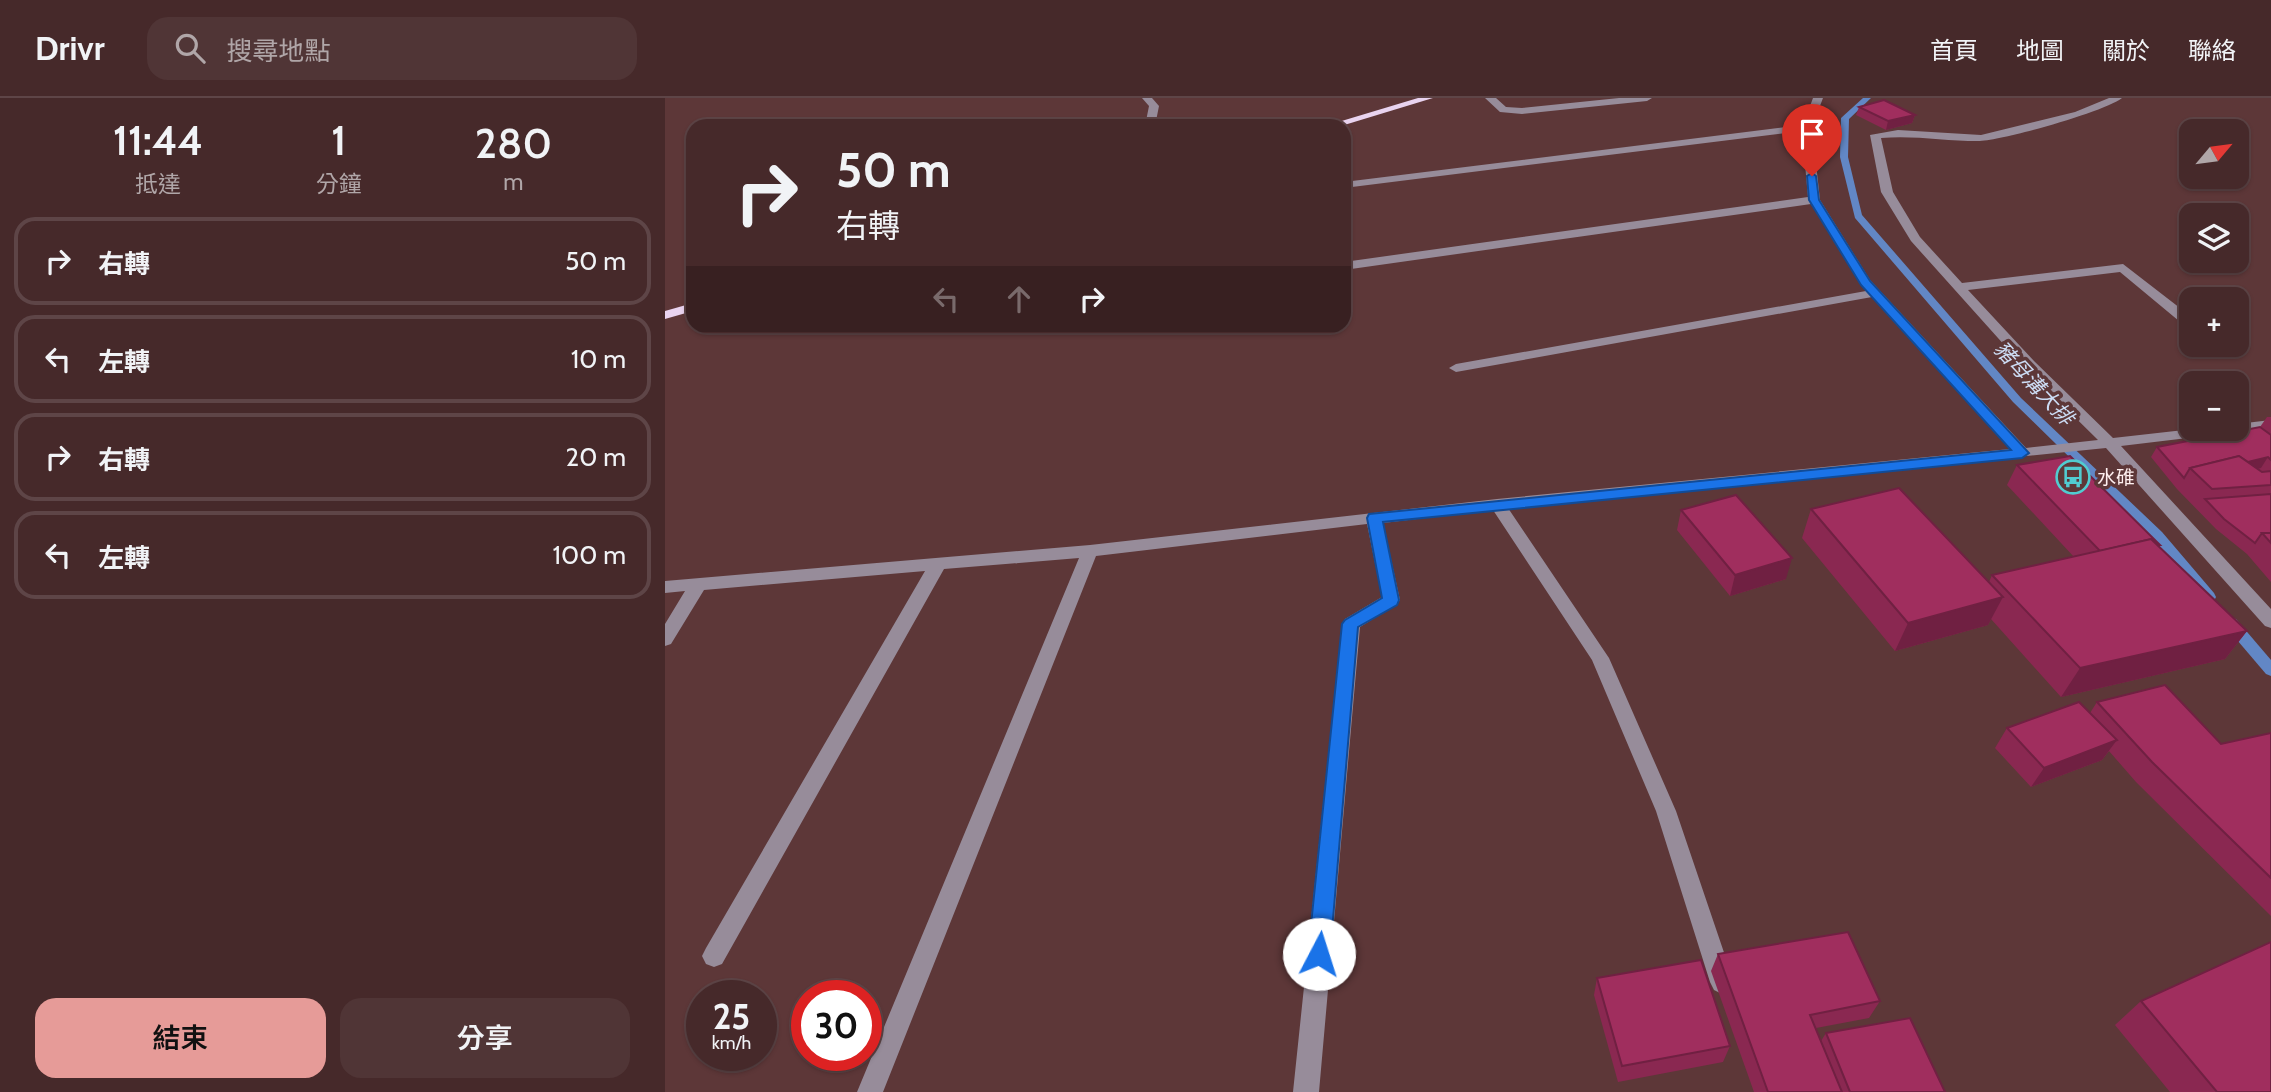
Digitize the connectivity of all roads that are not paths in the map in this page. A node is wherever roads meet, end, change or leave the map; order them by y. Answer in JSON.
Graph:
{"nodes":[{"id":1,"x":1147,"y":98,"type":"edge"},
{"id":2,"x":1428,"y":98,"type":"edge"},
{"id":3,"x":1490,"y":98,"type":"edge"},
{"id":4,"x":1647,"y":98,"type":"edge"},
{"id":5,"x":1818,"y":98,"type":"edge"},
{"id":6,"x":2117,"y":98,"type":"edge"},
{"id":7,"x":1151,"y":119,"type":"edge"},
{"id":8,"x":1351,"y":120,"type":"edge"},
{"id":9,"x":1807,"y":127,"type":"junction"},
{"id":10,"x":1351,"y":184,"type":"edge"},
{"id":11,"x":1814,"y":200,"type":"junction"},
{"id":12,"x":1351,"y":266,"type":"edge"},
{"id":13,"x":1959,"y":287,"type":"junction"},
{"id":14,"x":1874,"y":293,"type":"junction"},
{"id":15,"x":686,"y":309,"type":"edge"},
{"id":16,"x":2179,"y":314,"type":"edge"},
{"id":17,"x":665,"y":315,"type":"edge"},
{"id":18,"x":1456,"y":368,"type":"dead end"},
{"id":19,"x":2271,"y":424,"type":"edge"},
{"id":20,"x":2249,"y":427,"type":"edge"},
{"id":21,"x":2179,"y":434,"type":"edge"},
{"id":22,"x":2109,"y":442,"type":"junction"},
{"id":23,"x":2022,"y":453,"type":"junction"},
{"id":24,"x":1497,"y":504,"type":"junction"},
{"id":25,"x":1374,"y":518,"type":"junction"},
{"id":26,"x":1090,"y":551,"type":"junction"},
{"id":27,"x":938,"y":564,"type":"junction"},
{"id":28,"x":699,"y":584,"type":"junction"},
{"id":29,"x":665,"y":587,"type":"edge"},
{"id":30,"x":2271,"y":621,"type":"edge"},
{"id":31,"x":665,"y":639,"type":"edge"},
{"id":32,"x":714,"y":956,"type":"dead end"},
{"id":33,"x":1729,"y":1003,"type":"edge"},
{"id":34,"x":870,"y":1092,"type":"edge"},
{"id":35,"x":1306,"y":1092,"type":"edge"}],
"edges":[{"from":1,"to":7,"type":"street"},
{"from":2,"to":8,"type":"main road"},
{"from":3,"to":4,"type":"street"},
{"from":5,"to":9,"type":"street"},
{"from":6,"to":13,"type":"street"},
{"from":9,"to":10,"type":"street"},
{"from":9,"to":11,"type":"street"},
{"from":11,"to":12,"type":"street"},
{"from":11,"to":14,"type":"street"},
{"from":13,"to":16,"type":"street"},
{"from":13,"to":22,"type":"street"},
{"from":14,"to":18,"type":"street"},
{"from":14,"to":23,"type":"street"},
{"from":15,"to":17,"type":"main road"},
{"from":19,"to":20,"type":"street"},
{"from":21,"to":22,"type":"street"},
{"from":22,"to":23,"type":"street"},
{"from":22,"to":30,"type":"street"},
{"from":23,"to":24,"type":"street"},
{"from":24,"to":25,"type":"street"},
{"from":24,"to":33,"type":"street"},
{"from":25,"to":26,"type":"street"},
{"from":25,"to":35,"type":"street"},
{"from":26,"to":27,"type":"street"},
{"from":26,"to":34,"type":"street"},
{"from":27,"to":28,"type":"street"},
{"from":27,"to":32,"type":"street"},
{"from":28,"to":29,"type":"street"},
{"from":28,"to":31,"type":"street"}]}
